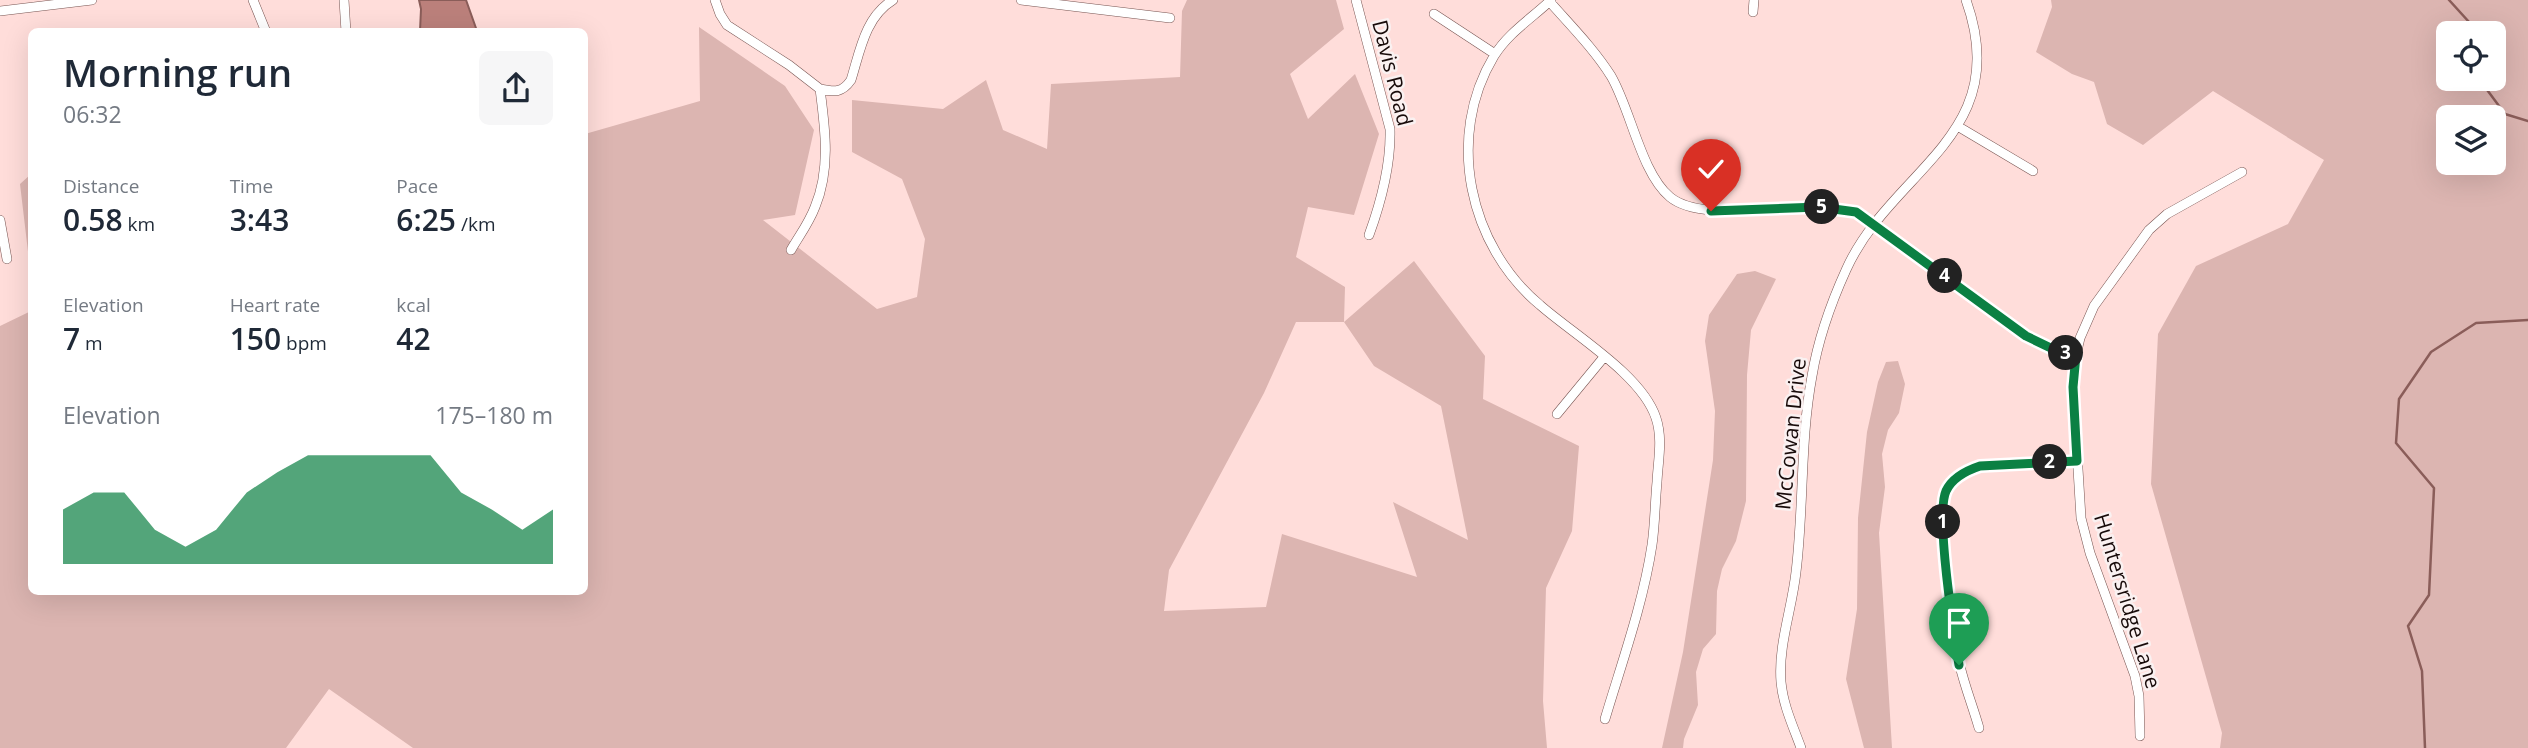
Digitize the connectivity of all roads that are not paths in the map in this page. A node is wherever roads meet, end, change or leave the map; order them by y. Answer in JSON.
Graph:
{"nodes":[{"id":1,"x":92,"y":0,"type":"edge"},
{"id":2,"x":253,"y":0,"type":"edge"},
{"id":3,"x":344,"y":0,"type":"edge"},
{"id":4,"x":715,"y":0,"type":"edge"},
{"id":5,"x":893,"y":0,"type":"edge"},
{"id":6,"x":1021,"y":0,"type":"edge"},
{"id":7,"x":1356,"y":0,"type":"edge"},
{"id":8,"x":1754,"y":0,"type":"edge"},
{"id":9,"x":1966,"y":0,"type":"edge"},
{"id":10,"x":1550,"y":1,"type":"edge"},
{"id":11,"x":0,"y":11,"type":"edge"},
{"id":12,"x":1754,"y":12,"type":"dead end"},
{"id":13,"x":1434,"y":13,"type":"dead end"},
{"id":14,"x":1170,"y":18,"type":"dead end"},
{"id":15,"x":264,"y":28,"type":"edge"},
{"id":16,"x":346,"y":28,"type":"edge"},
{"id":17,"x":1495,"y":54,"type":"junction"},
{"id":18,"x":820,"y":89,"type":"junction"},
{"id":19,"x":1959,"y":127,"type":"junction"},
{"id":20,"x":2034,"y":171,"type":"dead end"},
{"id":21,"x":2242,"y":172,"type":"dead end"},
{"id":22,"x":0,"y":220,"type":"edge"},
{"id":23,"x":1875,"y":224,"type":"junction"},
{"id":24,"x":1369,"y":235,"type":"dead end"},
{"id":25,"x":791,"y":250,"type":"dead end"},
{"id":26,"x":8,"y":259,"type":"dead end"},
{"id":27,"x":2076,"y":355,"type":"junction"},
{"id":28,"x":1604,"y":357,"type":"junction"},
{"id":29,"x":1558,"y":414,"type":"dead end"},
{"id":30,"x":2077,"y":461,"type":"junction"},
{"id":31,"x":1605,"y":719,"type":"dead end"},
{"id":32,"x":1979,"y":728,"type":"dead end"},
{"id":33,"x":2140,"y":736,"type":"dead end"},
{"id":34,"x":1801,"y":748,"type":"edge"}],
"edges":[{"from":1,"to":11,"type":"street"},
{"from":2,"to":15,"type":"street"},
{"from":3,"to":16,"type":"street"},
{"from":4,"to":18,"type":"street"},
{"from":5,"to":18,"type":"street"},
{"from":6,"to":14,"type":"street"},
{"from":7,"to":24,"type":"street","name":"Davis Road"},
{"from":8,"to":12,"type":"street"},
{"from":9,"to":19,"type":"street","name":"McCowan Drive"},
{"from":10,"to":17,"type":"street"},
{"from":10,"to":23,"type":"street"},
{"from":13,"to":17,"type":"street"},
{"from":17,"to":28,"type":"street"},
{"from":18,"to":25,"type":"street"},
{"from":19,"to":20,"type":"street"},
{"from":19,"to":23,"type":"street","name":"McCowan Drive"},
{"from":21,"to":27,"type":"street","name":"Huntersridge Lane"},
{"from":22,"to":26,"type":"street"},
{"from":23,"to":27,"type":"street"},
{"from":23,"to":34,"type":"street","name":"McCowan Drive"},
{"from":27,"to":30,"type":"street","name":"Huntersridge Lane"},
{"from":28,"to":29,"type":"street"},
{"from":28,"to":31,"type":"street"},
{"from":30,"to":32,"type":"street"},
{"from":30,"to":33,"type":"street","name":"Huntersridge Lane"}]}
